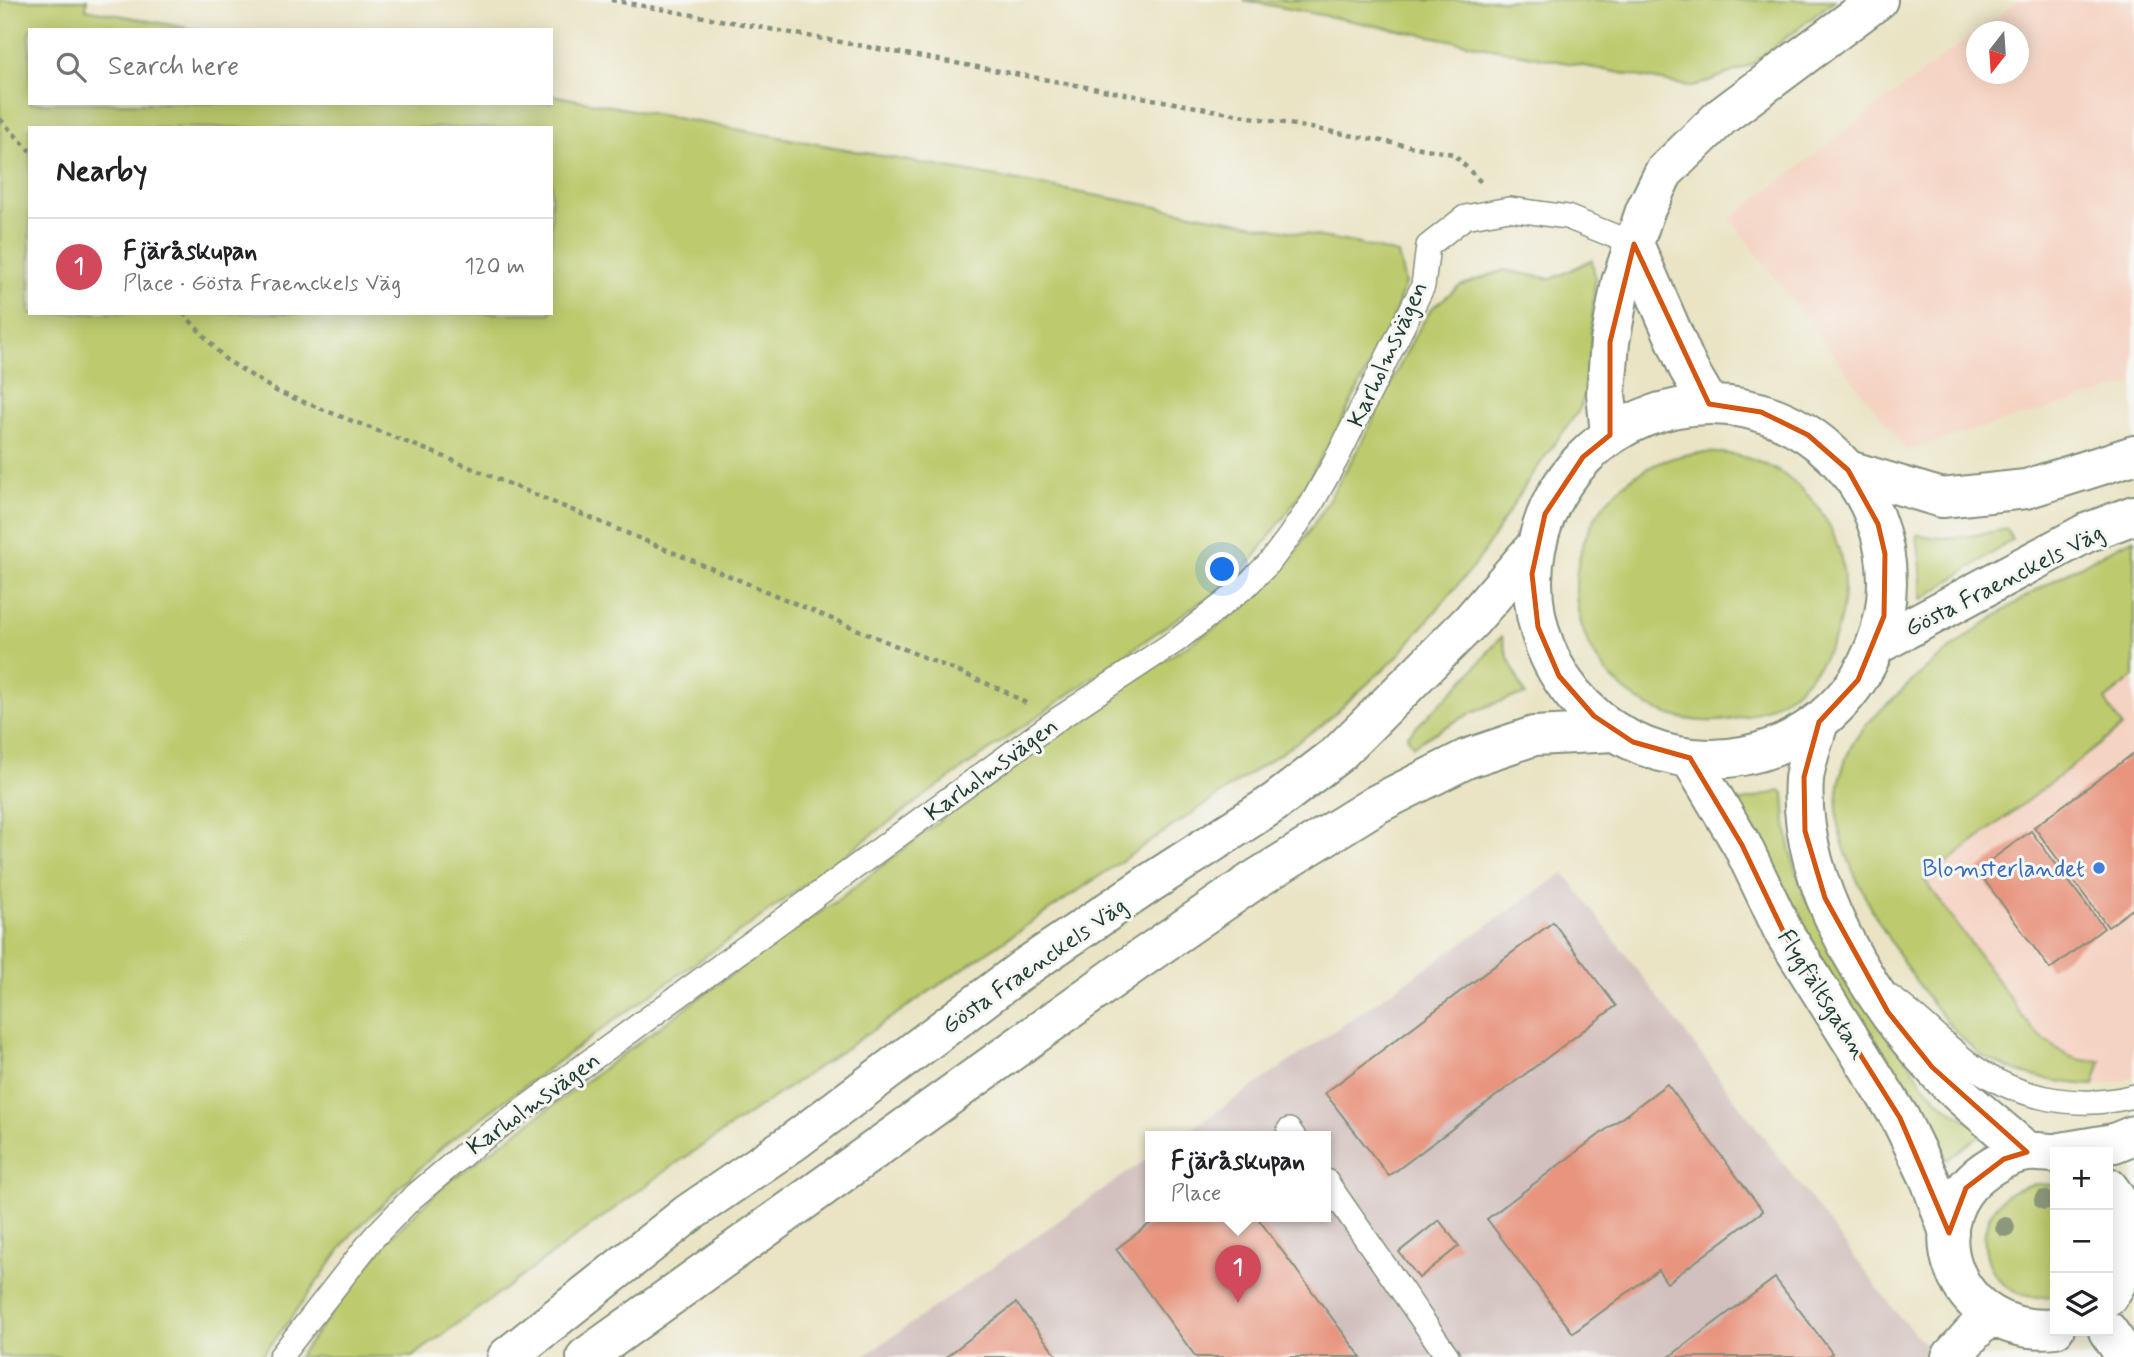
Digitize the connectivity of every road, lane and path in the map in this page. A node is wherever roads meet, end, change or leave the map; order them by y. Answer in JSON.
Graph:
{"nodes":[{"id":1,"x":611,"y":0,"type":"edge"},
{"id":2,"x":1878,"y":0,"type":"edge"},
{"id":3,"x":0,"y":119,"type":"edge"},
{"id":4,"x":28,"y":148,"type":"edge"},
{"id":5,"x":1509,"y":209,"type":"junction"},
{"id":6,"x":1634,"y":244,"type":"junction"},
{"id":7,"x":185,"y":315,"type":"edge"},
{"id":8,"x":1709,"y":404,"type":"junction"},
{"id":9,"x":1610,"y":435,"type":"junction"},
{"id":10,"x":2134,"y":455,"type":"edge"},
{"id":11,"x":1848,"y":470,"type":"junction"},
{"id":12,"x":2134,"y":515,"type":"edge"},
{"id":13,"x":1535,"y":547,"type":"junction"},
{"id":14,"x":1875,"y":646,"type":"junction"},
{"id":15,"x":1058,"y":719,"type":"junction"},
{"id":16,"x":1819,"y":722,"type":"junction"},
{"id":17,"x":1615,"y":732,"type":"junction"},
{"id":18,"x":1690,"y":758,"type":"junction"},
{"id":19,"x":1871,"y":984,"type":"junction"},
{"id":20,"x":2134,"y":1096,"type":"edge"},
{"id":21,"x":2134,"y":1135,"type":"edge"},
{"id":22,"x":2048,"y":1152,"type":"edge"},
{"id":23,"x":1331,"y":1190,"type":"edge"},
{"id":24,"x":2113,"y":1193,"type":"edge"},
{"id":25,"x":1950,"y":1233,"type":"junction"},
{"id":26,"x":2122,"y":1266,"type":"edge"},
{"id":27,"x":655,"y":1307,"type":"junction"},
{"id":28,"x":1989,"y":1315,"type":"junction"},
{"id":29,"x":2050,"y":1328,"type":"edge"},
{"id":30,"x":2111,"y":1336,"type":"edge"},
{"id":31,"x":280,"y":1357,"type":"edge"},
{"id":32,"x":507,"y":1357,"type":"edge"},
{"id":33,"x":586,"y":1357,"type":"edge"},
{"id":34,"x":624,"y":1357,"type":"edge"},
{"id":35,"x":1448,"y":1357,"type":"edge"},
{"id":36,"x":1951,"y":1357,"type":"edge"},
{"id":37,"x":2126,"y":1357,"type":"edge"}],
"edges":[{"from":1,"to":5,"type":"path"},
{"from":2,"to":6,"type":"main road"},
{"from":3,"to":4,"type":"path"},
{"from":5,"to":6,"type":"lane","name":"Karholmsvägen"},
{"from":5,"to":15,"type":"lane","name":"Karholmsvägen"},
{"from":6,"to":8,"type":"main road"},
{"from":6,"to":9,"type":"main road"},
{"from":7,"to":15,"type":"path"},
{"from":8,"to":9,"type":"main road","name":"Gösta Fraenckels Väg"},
{"from":8,"to":11,"type":"main road","name":"Gösta Fraenckels Väg"},
{"from":9,"to":13,"type":"main road","name":"Gösta Fraenckels Väg"},
{"from":10,"to":11,"type":"main road","name":"Gösta Fraenckels Väg"},
{"from":11,"to":14,"type":"main road","name":"Gösta Fraenckels Väg"},
{"from":12,"to":14,"type":"main road","name":"Gösta Fraenckels Väg"},
{"from":13,"to":17,"type":"main road","name":"Gösta Fraenckels Väg"},
{"from":13,"to":32,"type":"main road","name":"Gösta Fraenckels Väg"},
{"from":14,"to":16,"type":"main road","name":"Gösta Fraenckels Väg"},
{"from":15,"to":31,"type":"lane","name":"Karholmsvägen"},
{"from":16,"to":18,"type":"main road","name":"Gösta Fraenckels Väg"},
{"from":16,"to":19,"type":"main road","name":"Flygfältsgatan"},
{"from":17,"to":18,"type":"main road","name":"Gösta Fraenckels Väg"},
{"from":17,"to":27,"type":"main road","name":"Gösta Fraenckels Väg"},
{"from":18,"to":25,"type":"main road","name":"Flygfältsgatan"},
{"from":19,"to":20,"type":"lane"},
{"from":19,"to":22,"type":"main road","name":"Flygfältsgatan"},
{"from":21,"to":22,"type":"main road"},
{"from":22,"to":25,"type":"main road"},
{"from":23,"to":35,"type":"lane"},
{"from":24,"to":26,"type":"main road"},
{"from":25,"to":28,"type":"main road"},
{"from":27,"to":33,"type":"main road","name":"Gösta Fraenckels Väg"},
{"from":27,"to":34,"type":"main road"},
{"from":28,"to":29,"type":"main road"},
{"from":28,"to":36,"type":"main road"},
{"from":30,"to":37,"type":"main road"}]}
